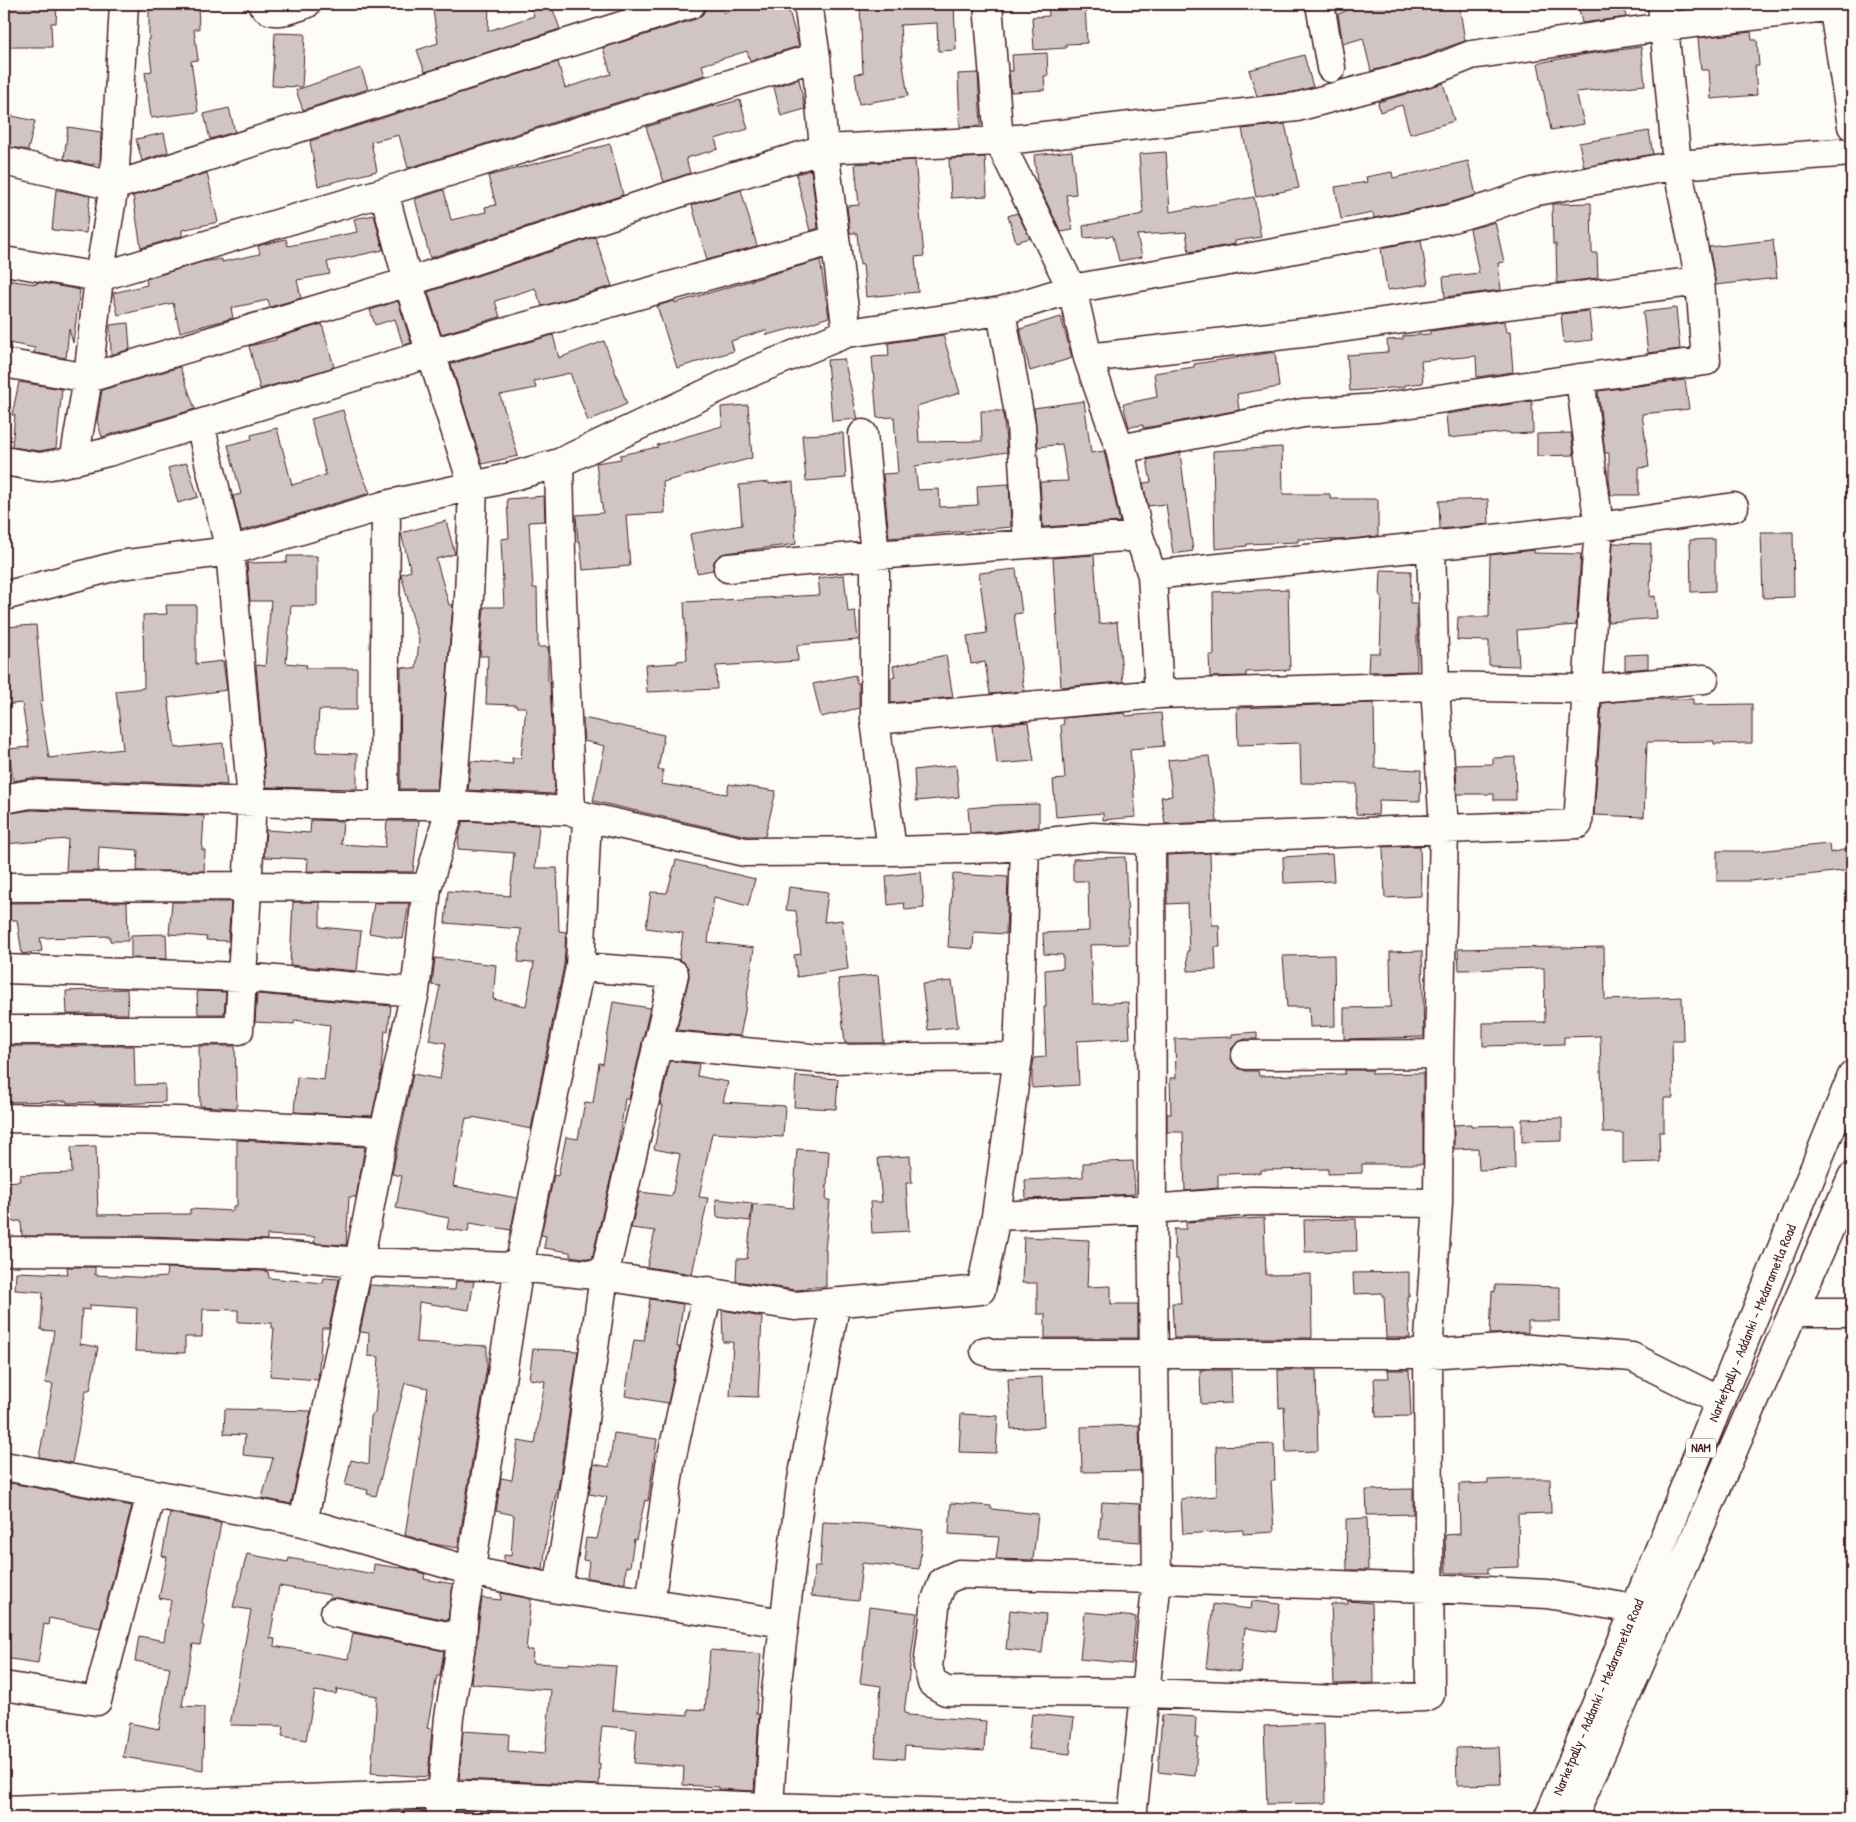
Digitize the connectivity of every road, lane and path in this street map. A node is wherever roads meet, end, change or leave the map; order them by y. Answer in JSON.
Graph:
{"nodes":[{"id":1,"x":124,"y":4,"type":"edge"},
{"id":2,"x":262,"y":4,"type":"edge"},
{"id":3,"x":306,"y":4,"type":"edge"},
{"id":4,"x":691,"y":4,"type":"edge"},
{"id":5,"x":808,"y":4,"type":"edge"},
{"id":6,"x":988,"y":4,"type":"edge"},
{"id":7,"x":1320,"y":4,"type":"edge"},
{"id":8,"x":1838,"y":5,"type":"edge"},
{"id":9,"x":1663,"y":15,"type":"edge"},
{"id":10,"x":816,"y":57,"type":"junction"},
{"id":11,"x":1331,"y":68,"type":"dead end"},
{"id":12,"x":1852,"y":126,"type":"edge"},
{"id":13,"x":999,"y":141,"type":"junction"},
{"id":14,"x":824,"y":149,"type":"junction"},
{"id":15,"x":1852,"y":152,"type":"edge"},
{"id":16,"x":4,"y":162,"type":"edge"},
{"id":17,"x":1677,"y":165,"type":"junction"},
{"id":18,"x":114,"y":186,"type":"junction"},
{"id":19,"x":384,"y":192,"type":"junction"},
{"id":20,"x":835,"y":240,"type":"junction"},
{"id":21,"x":4,"y":261,"type":"edge"},
{"id":22,"x":100,"y":277,"type":"junction"},
{"id":23,"x":1700,"y":280,"type":"junction"},
{"id":24,"x":408,"y":282,"type":"junction"},
{"id":25,"x":1072,"y":289,"type":"junction"},
{"id":26,"x":1000,"y":311,"type":"junction"},
{"id":27,"x":847,"y":333,"type":"junction"},
{"id":28,"x":431,"y":352,"type":"junction"},
{"id":29,"x":1088,"y":358,"type":"junction"},
{"id":30,"x":4,"y":363,"type":"edge"},
{"id":31,"x":88,"y":378,"type":"junction"},
{"id":32,"x":1580,"y":378,"type":"junction"},
{"id":33,"x":200,"y":424,"type":"junction"},
{"id":34,"x":863,"y":434,"type":"dead end"},
{"id":35,"x":1120,"y":449,"type":"junction"},
{"id":36,"x":4,"y":461,"type":"edge"},
{"id":37,"x":74,"y":461,"type":"junction"},
{"id":38,"x":559,"y":463,"type":"junction"},
{"id":39,"x":472,"y":486,"type":"junction"},
{"id":40,"x":386,"y":505,"type":"junction"},
{"id":41,"x":1734,"y":508,"type":"dead end"},
{"id":42,"x":1599,"y":527,"type":"junction"},
{"id":43,"x":1138,"y":536,"type":"junction"},
{"id":44,"x":1028,"y":544,"type":"junction"},
{"id":45,"x":1431,"y":546,"type":"junction"},
{"id":46,"x":230,"y":551,"type":"junction"},
{"id":47,"x":874,"y":554,"type":"junction"},
{"id":48,"x":728,"y":568,"type":"dead end"},
{"id":49,"x":1152,"y":575,"type":"junction"},
{"id":50,"x":4,"y":596,"type":"edge"},
{"id":51,"x":1704,"y":679,"type":"dead end"},
{"id":52,"x":1436,"y":686,"type":"junction"},
{"id":53,"x":1586,"y":689,"type":"junction"},
{"id":54,"x":1159,"y":694,"type":"junction"},
{"id":55,"x":875,"y":720,"type":"junction"},
{"id":56,"x":4,"y":799,"type":"edge"},
{"id":57,"x":252,"y":801,"type":"junction"},
{"id":58,"x":384,"y":804,"type":"junction"},
{"id":59,"x":451,"y":805,"type":"junction"},
{"id":60,"x":579,"y":814,"type":"junction"},
{"id":61,"x":1444,"y":829,"type":"junction"},
{"id":62,"x":1151,"y":840,"type":"junction"},
{"id":63,"x":1025,"y":845,"type":"junction"},
{"id":64,"x":892,"y":851,"type":"junction"},
{"id":65,"x":246,"y":886,"type":"junction"},
{"id":66,"x":4,"y":887,"type":"edge"},
{"id":67,"x":428,"y":888,"type":"junction"},
{"id":68,"x":580,"y":967,"type":"junction"},
{"id":69,"x":4,"y":969,"type":"edge"},
{"id":70,"x":242,"y":977,"type":"junction"},
{"id":71,"x":415,"y":992,"type":"junction"},
{"id":72,"x":4,"y":1030,"type":"edge"},
{"id":73,"x":658,"y":1044,"type":"junction"},
{"id":74,"x":1439,"y":1054,"type":"junction"},
{"id":75,"x":1246,"y":1055,"type":"dead end"},
{"id":76,"x":1018,"y":1057,"type":"junction"},
{"id":77,"x":1852,"y":1076,"type":"edge"},
{"id":78,"x":4,"y":1118,"type":"edge"},
{"id":79,"x":384,"y":1132,"type":"junction"},
{"id":80,"x":1852,"y":1177,"type":"edge"},
{"id":81,"x":1438,"y":1203,"type":"junction"},
{"id":82,"x":1152,"y":1208,"type":"junction"},
{"id":83,"x":996,"y":1216,"type":"junction"},
{"id":84,"x":4,"y":1251,"type":"edge"},
{"id":85,"x":359,"y":1262,"type":"junction"},
{"id":86,"x":520,"y":1267,"type":"junction"},
{"id":87,"x":604,"y":1276,"type":"junction"},
{"id":88,"x":708,"y":1291,"type":"junction"},
{"id":89,"x":836,"y":1302,"type":"junction"},
{"id":90,"x":1793,"y":1312,"type":"junction"},
{"id":91,"x":1852,"y":1312,"type":"edge"},
{"id":92,"x":985,"y":1351,"type":"dead end"},
{"id":93,"x":1428,"y":1354,"type":"junction"},
{"id":94,"x":1154,"y":1355,"type":"junction"},
{"id":95,"x":1720,"y":1401,"type":"junction"},
{"id":96,"x":4,"y":1466,"type":"edge"},
{"id":97,"x":150,"y":1494,"type":"junction"},
{"id":98,"x":303,"y":1522,"type":"junction"},
{"id":99,"x":471,"y":1572,"type":"junction"},
{"id":100,"x":1157,"y":1579,"type":"junction"},
{"id":101,"x":1429,"y":1588,"type":"junction"},
{"id":102,"x":558,"y":1589,"type":"junction"},
{"id":103,"x":650,"y":1603,"type":"junction"},
{"id":104,"x":1635,"y":1609,"type":"junction"},
{"id":105,"x":335,"y":1613,"type":"dead end"},
{"id":106,"x":784,"y":1623,"type":"junction"},
{"id":107,"x":462,"y":1639,"type":"junction"},
{"id":108,"x":4,"y":1686,"type":"edge"},
{"id":109,"x":1145,"y":1693,"type":"junction"},
{"id":110,"x":440,"y":1806,"type":"edge"},
{"id":111,"x":770,"y":1807,"type":"junction"},
{"id":112,"x":4,"y":1810,"type":"edge"},
{"id":113,"x":1119,"y":1818,"type":"edge"},
{"id":114,"x":1132,"y":1818,"type":"edge"},
{"id":115,"x":1548,"y":1818,"type":"edge"},
{"id":116,"x":1573,"y":1818,"type":"edge"}],
"edges":[{"from":1,"to":18,"type":"main road"},
{"from":2,"to":3,"type":"main road"},
{"from":4,"to":18,"type":"main road"},
{"from":5,"to":10,"type":"main road"},
{"from":6,"to":13,"type":"main road"},
{"from":7,"to":11,"type":"main road"},
{"from":8,"to":9,"type":"main road"},
{"from":8,"to":12,"type":"main road"},
{"from":9,"to":13,"type":"main road"},
{"from":9,"to":17,"type":"main road"},
{"from":10,"to":14,"type":"main road"},
{"from":10,"to":19,"type":"main road"},
{"from":13,"to":14,"type":"main road"},
{"from":13,"to":25,"type":"main road"},
{"from":14,"to":20,"type":"main road"},
{"from":14,"to":24,"type":"main road"},
{"from":15,"to":17,"type":"main road"},
{"from":16,"to":18,"type":"main road"},
{"from":17,"to":23,"type":"main road"},
{"from":17,"to":25,"type":"main road"},
{"from":18,"to":22,"type":"main road"},
{"from":19,"to":22,"type":"main road"},
{"from":19,"to":24,"type":"main road"},
{"from":20,"to":27,"type":"main road"},
{"from":20,"to":28,"type":"main road"},
{"from":21,"to":22,"type":"main road"},
{"from":22,"to":31,"type":"main road"},
{"from":23,"to":29,"type":"main road"},
{"from":23,"to":32,"type":"main road"},
{"from":24,"to":28,"type":"main road"},
{"from":24,"to":31,"type":"main road"},
{"from":25,"to":26,"type":"main road"},
{"from":25,"to":29,"type":"main road"},
{"from":26,"to":27,"type":"main road"},
{"from":26,"to":44,"type":"main road"},
{"from":27,"to":38,"type":"main road"},
{"from":28,"to":33,"type":"main road"},
{"from":28,"to":39,"type":"main road"},
{"from":29,"to":35,"type":"main road"},
{"from":30,"to":31,"type":"main road"},
{"from":31,"to":37,"type":"main road"},
{"from":32,"to":35,"type":"main road"},
{"from":32,"to":42,"type":"main road"},
{"from":33,"to":37,"type":"main road"},
{"from":33,"to":46,"type":"main road"},
{"from":34,"to":47,"type":"main road"},
{"from":35,"to":43,"type":"main road"},
{"from":36,"to":37,"type":"main road"},
{"from":38,"to":39,"type":"main road"},
{"from":38,"to":60,"type":"main road"},
{"from":39,"to":40,"type":"main road"},
{"from":39,"to":59,"type":"main road"},
{"from":40,"to":46,"type":"main road"},
{"from":40,"to":58,"type":"main road"},
{"from":41,"to":42,"type":"main road"},
{"from":42,"to":45,"type":"main road"},
{"from":42,"to":53,"type":"main road"},
{"from":43,"to":44,"type":"main road"},
{"from":43,"to":49,"type":"main road"},
{"from":44,"to":47,"type":"main road"},
{"from":45,"to":49,"type":"main road"},
{"from":45,"to":52,"type":"main road"},
{"from":46,"to":50,"type":"main road"},
{"from":46,"to":57,"type":"main road"},
{"from":47,"to":48,"type":"main road"},
{"from":47,"to":55,"type":"main road"},
{"from":49,"to":54,"type":"main road"},
{"from":51,"to":53,"type":"main road"},
{"from":52,"to":53,"type":"main road"},
{"from":52,"to":54,"type":"main road"},
{"from":52,"to":61,"type":"main road"},
{"from":53,"to":61,"type":"main road"},
{"from":54,"to":55,"type":"main road"},
{"from":55,"to":64,"type":"main road"},
{"from":56,"to":57,"type":"main road"},
{"from":57,"to":58,"type":"main road"},
{"from":57,"to":65,"type":"main road"},
{"from":58,"to":59,"type":"main road"},
{"from":59,"to":60,"type":"main road"},
{"from":59,"to":67,"type":"main road"},
{"from":60,"to":64,"type":"main road"},
{"from":60,"to":68,"type":"main road"},
{"from":61,"to":62,"type":"main road"},
{"from":61,"to":74,"type":"main road"},
{"from":62,"to":63,"type":"main road"},
{"from":62,"to":82,"type":"main road"},
{"from":63,"to":64,"type":"main road"},
{"from":63,"to":76,"type":"main road"},
{"from":65,"to":66,"type":"main road"},
{"from":65,"to":67,"type":"main road"},
{"from":65,"to":70,"type":"main road"},
{"from":67,"to":71,"type":"main road"},
{"from":68,"to":73,"type":"main road"},
{"from":68,"to":86,"type":"main road"},
{"from":69,"to":70,"type":"main road"},
{"from":70,"to":71,"type":"main road"},
{"from":70,"to":72,"type":"main road"},
{"from":71,"to":79,"type":"main road"},
{"from":73,"to":76,"type":"main road"},
{"from":73,"to":87,"type":"main road"},
{"from":74,"to":75,"type":"main road"},
{"from":74,"to":81,"type":"main road"},
{"from":76,"to":83,"type":"main road"},
{"from":77,"to":95,"type":"main road","name":"Narketpally - Addanki - Medarametla Road","number":"NAM"},
{"from":78,"to":79,"type":"main road"},
{"from":79,"to":85,"type":"main road"},
{"from":80,"to":90,"type":"main road","name":"Narketpally - Addanki - Medarametla Road","number":"NAM"},
{"from":81,"to":82,"type":"main road"},
{"from":81,"to":93,"type":"main road"},
{"from":82,"to":83,"type":"main road"},
{"from":82,"to":94,"type":"main road"},
{"from":83,"to":89,"type":"main road"},
{"from":84,"to":85,"type":"main road"},
{"from":85,"to":86,"type":"main road"},
{"from":85,"to":98,"type":"main road"},
{"from":86,"to":87,"type":"main road"},
{"from":86,"to":99,"type":"main road"},
{"from":87,"to":88,"type":"main road"},
{"from":87,"to":102,"type":"main road"},
{"from":88,"to":89,"type":"main road"},
{"from":88,"to":103,"type":"main road"},
{"from":89,"to":106,"type":"main road"},
{"from":90,"to":91,"type":"main road"},
{"from":90,"to":116,"type":"main road","name":"Narketpally - Addanki - Medarametla Road","number":"NAM"},
{"from":92,"to":94,"type":"main road"},
{"from":93,"to":94,"type":"main road"},
{"from":93,"to":95,"type":"main road"},
{"from":93,"to":101,"type":"main road"},
{"from":94,"to":100,"type":"main road"},
{"from":95,"to":104,"type":"main road","name":"Narketpally - Addanki - Medarametla Road","number":"NAM"},
{"from":96,"to":97,"type":"main road"},
{"from":97,"to":98,"type":"main road"},
{"from":97,"to":108,"type":"main road"},
{"from":98,"to":99,"type":"main road"},
{"from":99,"to":102,"type":"main road"},
{"from":99,"to":107,"type":"main road"},
{"from":100,"to":101,"type":"main road"},
{"from":100,"to":109,"type":"main road"},
{"from":100,"to":109,"type":"main road"},
{"from":101,"to":104,"type":"main road"},
{"from":101,"to":109,"type":"main road"},
{"from":102,"to":103,"type":"main road"},
{"from":103,"to":106,"type":"main road"},
{"from":104,"to":115,"type":"main road","name":"Narketpally - Addanki - Medarametla Road","number":"NAM"},
{"from":105,"to":107,"type":"main road"},
{"from":106,"to":111,"type":"main road"},
{"from":107,"to":110,"type":"main road"},
{"from":109,"to":114,"type":"main road"},
{"from":110,"to":111,"type":"main road"},
{"from":110,"to":112,"type":"main road"},
{"from":111,"to":113,"type":"main road"}]}
